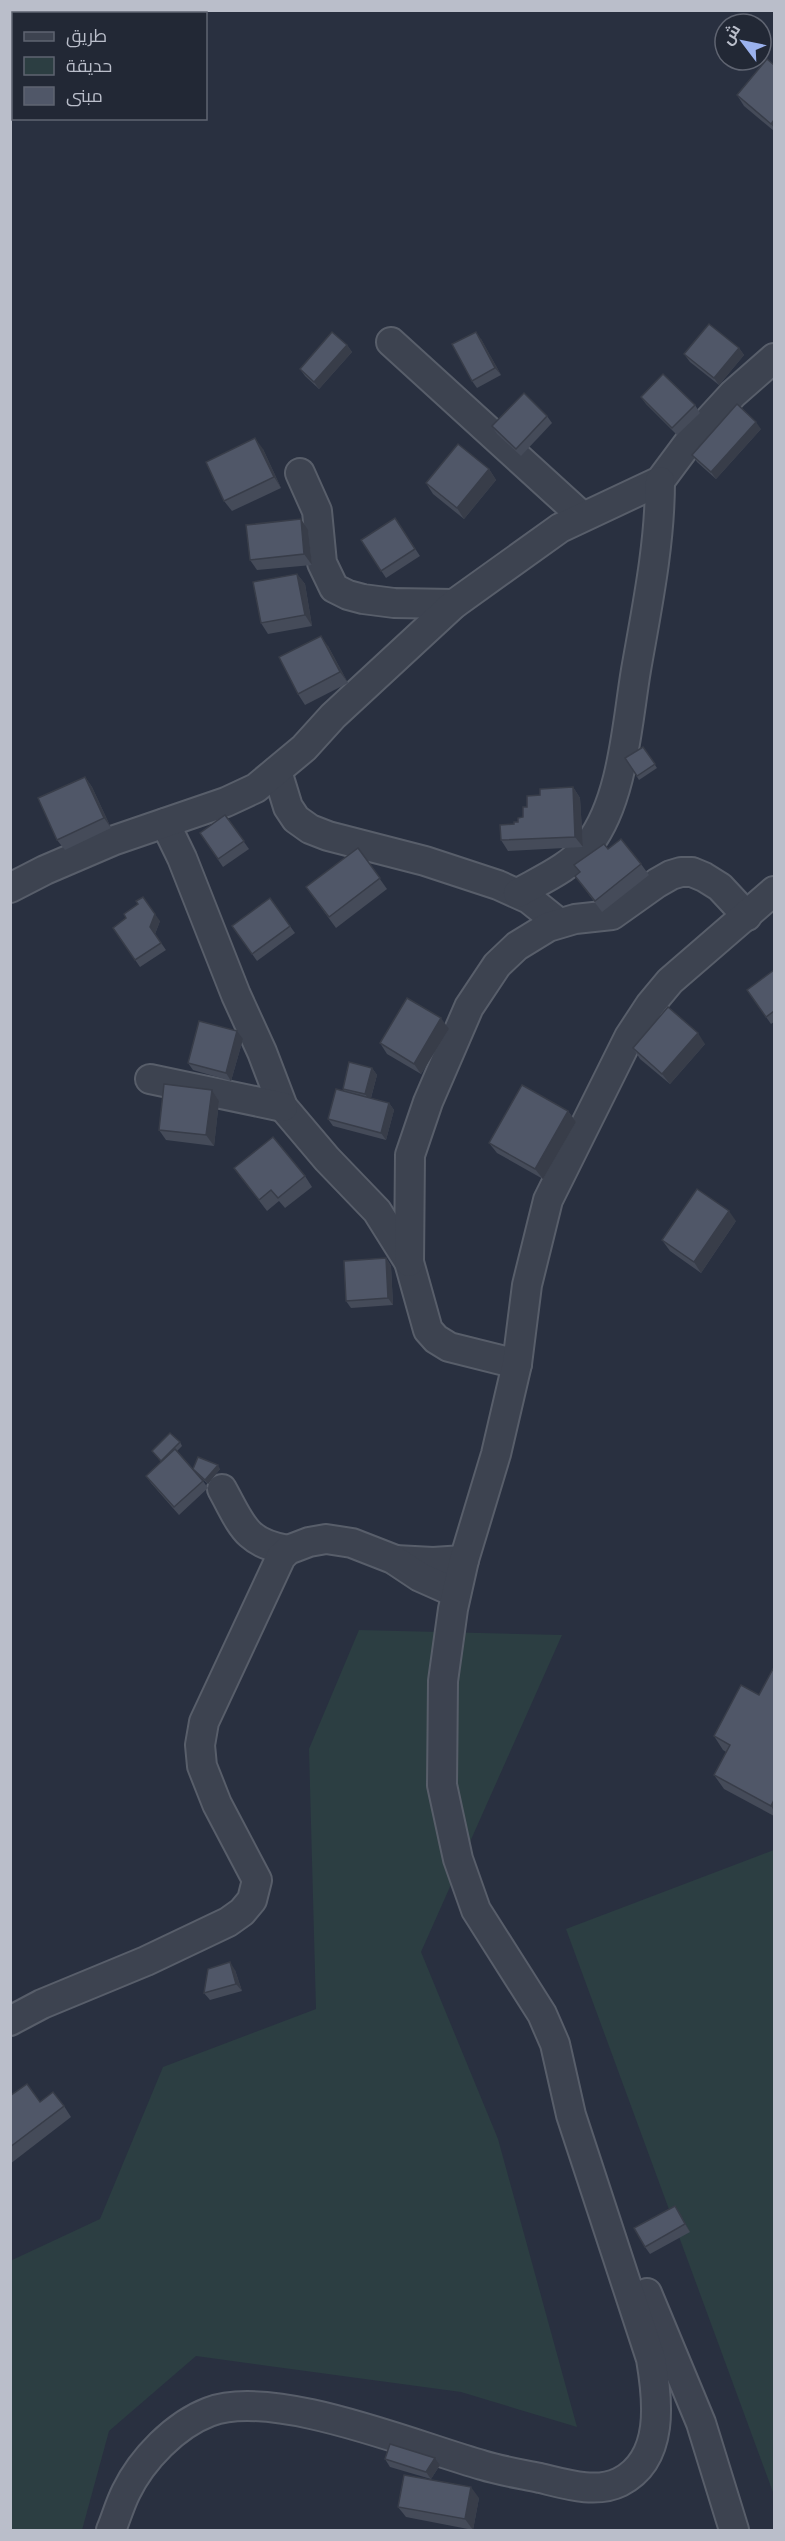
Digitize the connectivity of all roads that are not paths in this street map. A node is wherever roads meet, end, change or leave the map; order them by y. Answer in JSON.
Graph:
{"nodes":[{"id":1,"x":391,"y":342,"type":"dead end"},
{"id":2,"x":774,"y":358,"type":"edge"},
{"id":3,"x":300,"y":473,"type":"dead end"},
{"id":4,"x":660,"y":481,"type":"junction"},
{"id":5,"x":582,"y":516,"type":"junction"},
{"id":6,"x":454,"y":604,"type":"junction"},
{"id":7,"x":277,"y":771,"type":"junction"},
{"id":8,"x":165,"y":823,"type":"junction"},
{"id":9,"x":10,"y":888,"type":"edge"},
{"id":10,"x":774,"y":891,"type":"edge"},
{"id":11,"x":518,"y":893,"type":"junction"},
{"id":12,"x":747,"y":916,"type":"junction"},
{"id":13,"x":559,"y":922,"type":"junction"},
{"id":14,"x":150,"y":1079,"type":"dead end"},
{"id":15,"x":283,"y":1107,"type":"junction"},
{"id":16,"x":409,"y":1262,"type":"junction"},
{"id":17,"x":517,"y":1364,"type":"junction"},
{"id":18,"x":222,"y":1489,"type":"dead end"},
{"id":19,"x":288,"y":1550,"type":"junction"},
{"id":20,"x":393,"y":1559,"type":"junction"},
{"id":21,"x":464,"y":1560,"type":"junction"},
{"id":22,"x":456,"y":1593,"type":"junction"},
{"id":23,"x":542,"y":2014,"type":"junction"},
{"id":24,"x":10,"y":2021,"type":"edge"},
{"id":25,"x":111,"y":2530,"type":"edge"},
{"id":26,"x":734,"y":2530,"type":"edge"}],
"edges":[{"from":1,"to":5,"type":"street"},
{"from":2,"to":4,"type":"street"},
{"from":3,"to":6,"type":"street"},
{"from":4,"to":5,"type":"street"},
{"from":4,"to":11,"type":"street"},
{"from":5,"to":6,"type":"street"},
{"from":6,"to":7,"type":"street"},
{"from":7,"to":8,"type":"street"},
{"from":7,"to":11,"type":"street"},
{"from":8,"to":9,"type":"street"},
{"from":8,"to":15,"type":"street"},
{"from":10,"to":12,"type":"street"},
{"from":11,"to":13,"type":"street"},
{"from":12,"to":13,"type":"street"},
{"from":12,"to":17,"type":"street"},
{"from":13,"to":16,"type":"street"},
{"from":14,"to":15,"type":"street"},
{"from":15,"to":16,"type":"street"},
{"from":16,"to":17,"type":"street"},
{"from":17,"to":21,"type":"street"},
{"from":18,"to":19,"type":"street"},
{"from":19,"to":20,"type":"street"},
{"from":19,"to":24,"type":"street"},
{"from":20,"to":21,"type":"street"},
{"from":20,"to":22,"type":"street"},
{"from":21,"to":22,"type":"street"},
{"from":22,"to":23,"type":"street"},
{"from":23,"to":25,"type":"street"},
{"from":23,"to":26,"type":"street"}]}
